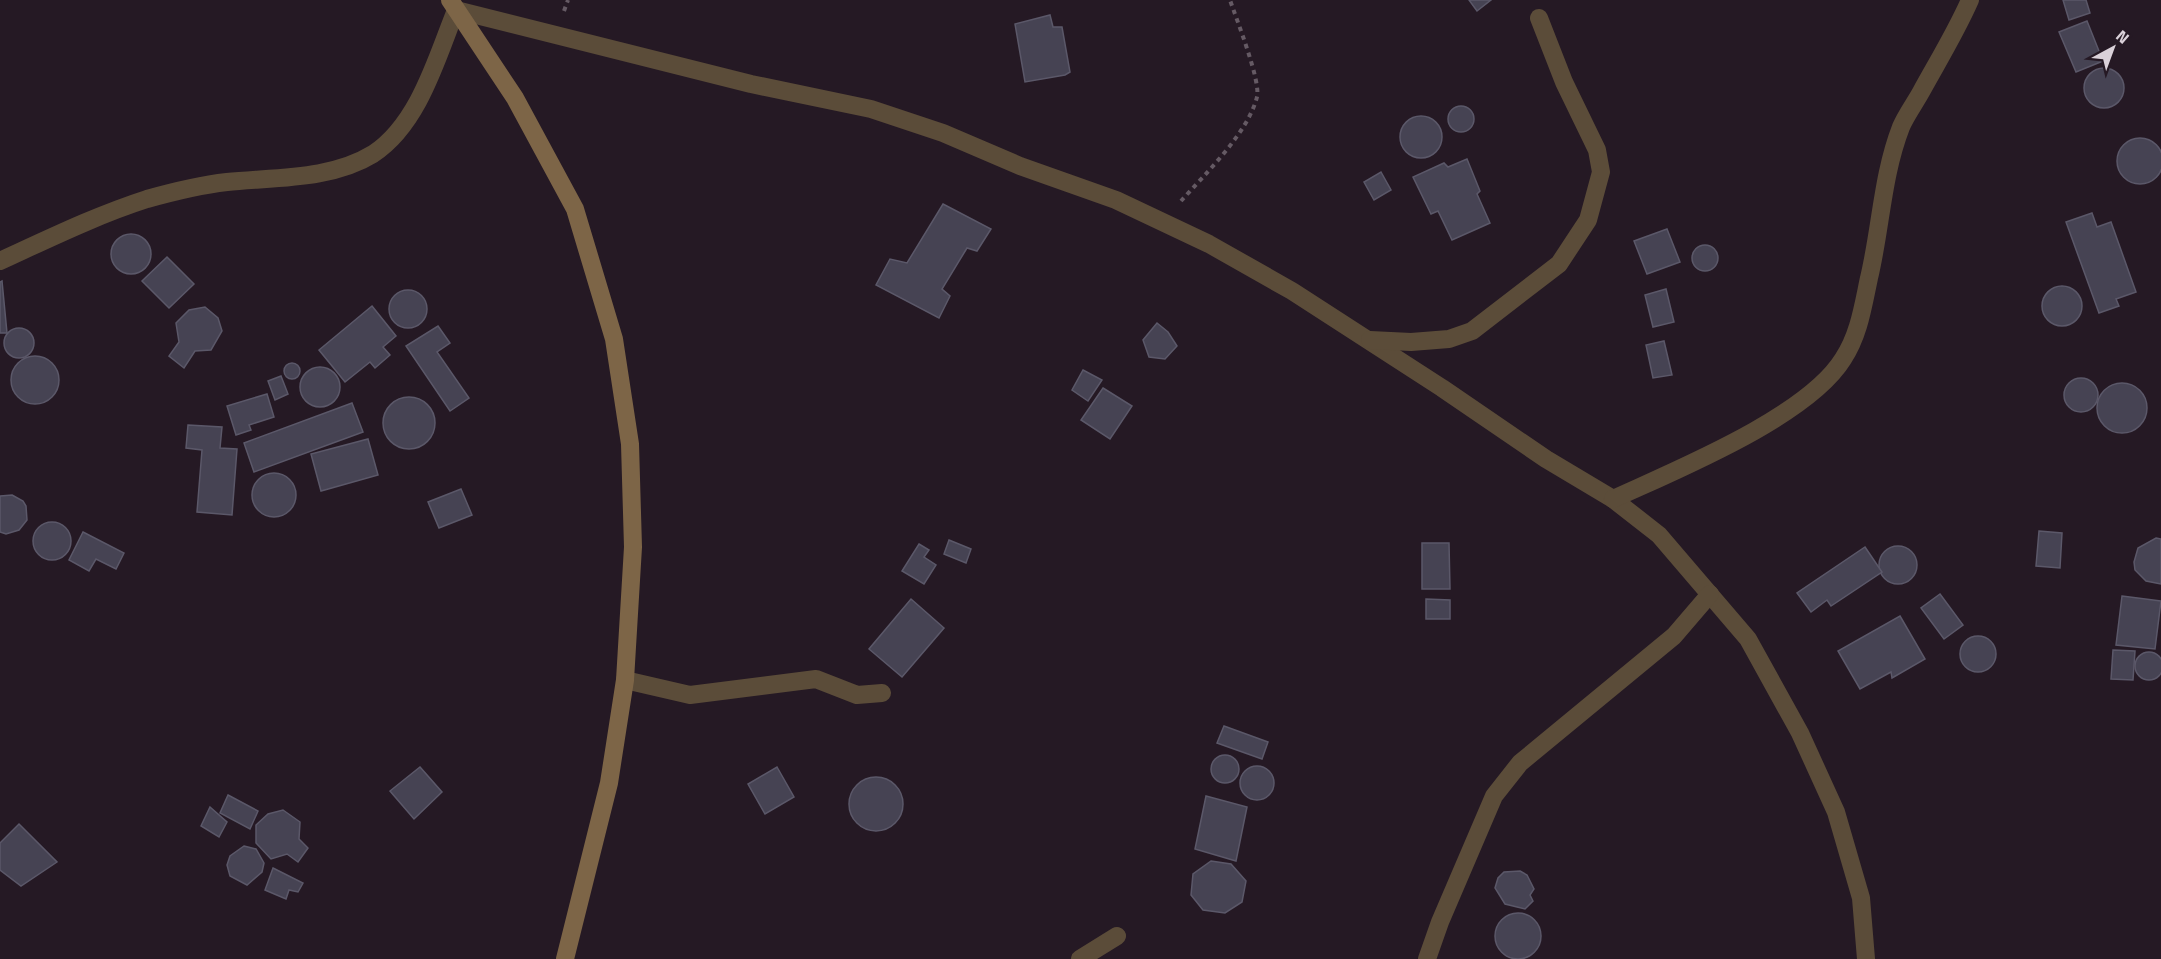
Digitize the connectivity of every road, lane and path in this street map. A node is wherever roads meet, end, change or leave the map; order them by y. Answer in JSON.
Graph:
{"nodes":[{"id":1,"x":1230,"y":0,"type":"edge"},
{"id":2,"x":1970,"y":0,"type":"edge"},
{"id":3,"x":453,"y":5,"type":"edge"},
{"id":4,"x":1539,"y":18,"type":"dead end"},
{"id":5,"x":1162,"y":221,"type":"junction"},
{"id":6,"x":0,"y":261,"type":"edge"},
{"id":7,"x":1368,"y":340,"type":"junction"},
{"id":8,"x":1613,"y":499,"type":"junction"},
{"id":9,"x":1710,"y":594,"type":"junction"},
{"id":10,"x":625,"y":681,"type":"junction"},
{"id":11,"x":882,"y":693,"type":"dead end"},
{"id":12,"x":1117,"y":936,"type":"dead end"},
{"id":13,"x":565,"y":959,"type":"edge"},
{"id":14,"x":1080,"y":959,"type":"edge"},
{"id":15,"x":1427,"y":959,"type":"edge"},
{"id":16,"x":1866,"y":959,"type":"edge"}],
"edges":[{"from":1,"to":5,"type":"path"},
{"from":2,"to":8,"type":"street"},
{"from":3,"to":5,"type":"street"},
{"from":3,"to":6,"type":"street"},
{"from":3,"to":10,"type":"street"},
{"from":4,"to":7,"type":"street"},
{"from":5,"to":7,"type":"street"},
{"from":7,"to":8,"type":"street"},
{"from":8,"to":9,"type":"street"},
{"from":9,"to":15,"type":"street"},
{"from":9,"to":16,"type":"street"},
{"from":10,"to":11,"type":"street"},
{"from":10,"to":13,"type":"street"},
{"from":12,"to":14,"type":"street"}]}
